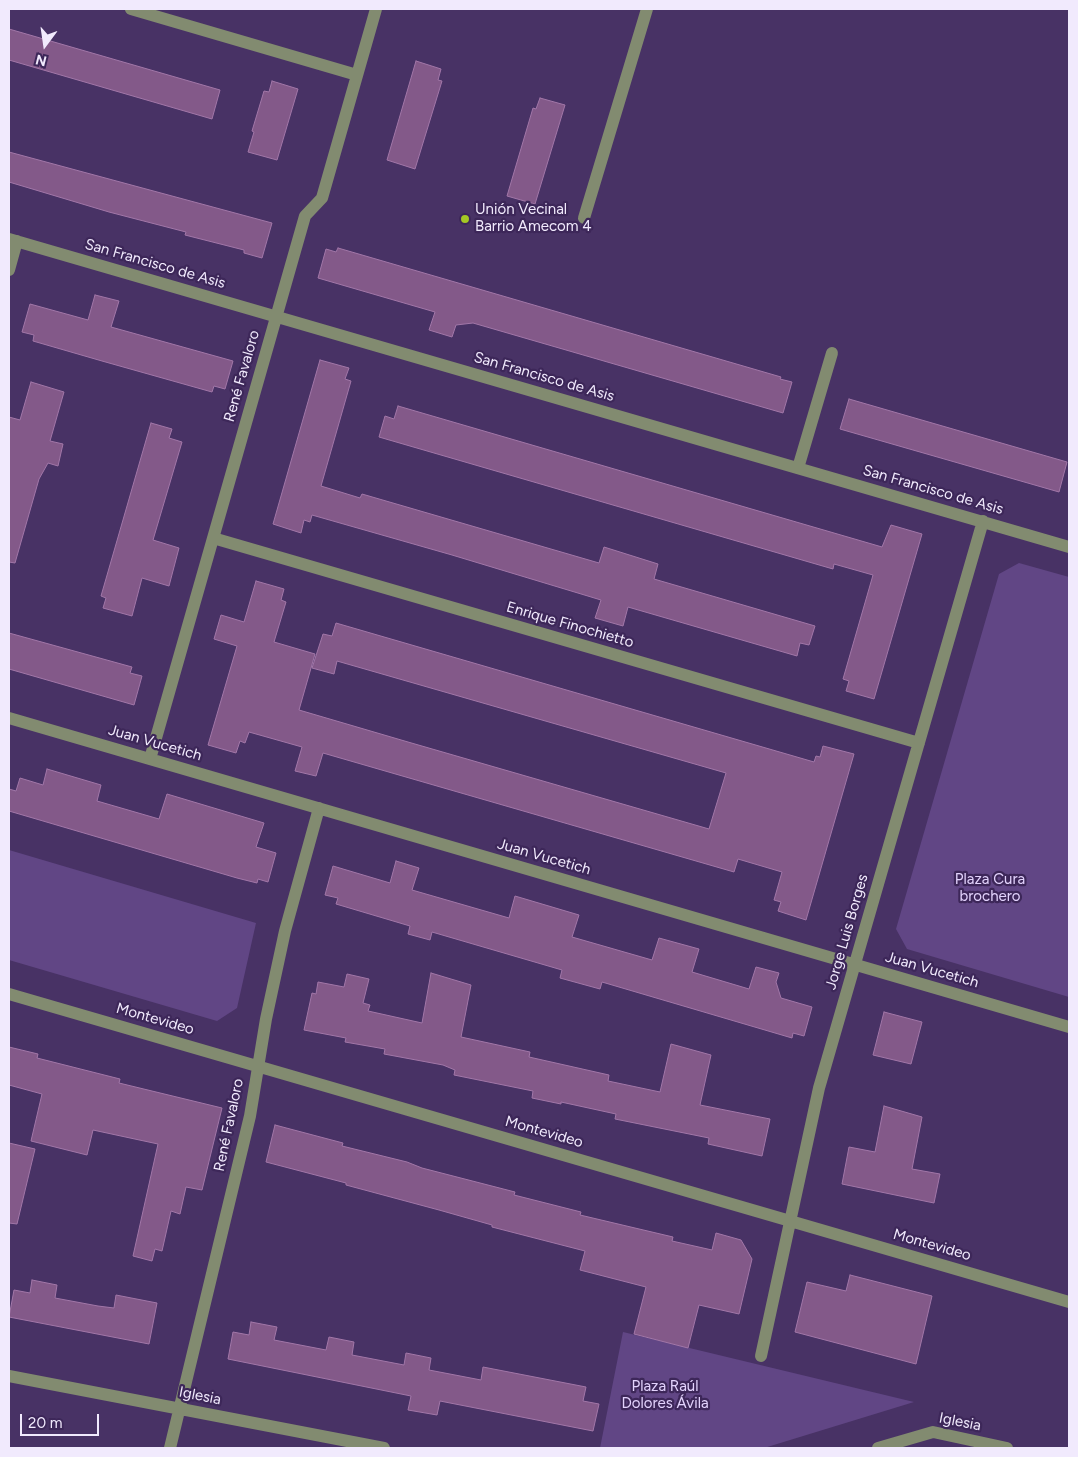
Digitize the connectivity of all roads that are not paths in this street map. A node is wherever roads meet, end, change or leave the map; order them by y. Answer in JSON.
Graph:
{"nodes":[{"id":1,"x":131,"y":9,"type":"edge"},
{"id":2,"x":376,"y":9,"type":"edge"},
{"id":3,"x":646,"y":9,"type":"edge"},
{"id":4,"x":357,"y":75,"type":"junction"},
{"id":5,"x":584,"y":218,"type":"dead end"},
{"id":6,"x":13,"y":240,"type":"edge"},
{"id":7,"x":9,"y":270,"type":"edge"},
{"id":8,"x":276,"y":316,"type":"junction"},
{"id":9,"x":832,"y":353,"type":"dead end"},
{"id":10,"x":798,"y":468,"type":"junction"},
{"id":11,"x":983,"y":521,"type":"junction"},
{"id":12,"x":213,"y":538,"type":"junction"},
{"id":13,"x":1069,"y":546,"type":"edge"},
{"id":14,"x":9,"y":718,"type":"edge"},
{"id":15,"x":919,"y":743,"type":"junction"},
{"id":16,"x":150,"y":759,"type":"junction"},
{"id":17,"x":319,"y":808,"type":"junction"},
{"id":18,"x":855,"y":965,"type":"junction"},
{"id":19,"x":9,"y":994,"type":"edge"},
{"id":20,"x":1069,"y":1027,"type":"edge"},
{"id":21,"x":258,"y":1066,"type":"junction"},
{"id":22,"x":790,"y":1221,"type":"junction"},
{"id":23,"x":1069,"y":1302,"type":"edge"},
{"id":24,"x":762,"y":1356,"type":"dead end"},
{"id":25,"x":9,"y":1376,"type":"edge"},
{"id":26,"x":179,"y":1409,"type":"junction"},
{"id":27,"x":170,"y":1448,"type":"edge"},
{"id":28,"x":384,"y":1448,"type":"edge"},
{"id":29,"x":878,"y":1448,"type":"edge"},
{"id":30,"x":1007,"y":1448,"type":"edge"}],
"edges":[{"from":1,"to":4,"type":"street"},
{"from":2,"to":4,"type":"street","name":"René Favaloro"},
{"from":3,"to":5,"type":"street"},
{"from":4,"to":8,"type":"street","name":"René Favaloro"},
{"from":6,"to":7,"type":"street"},
{"from":6,"to":8,"type":"street","name":"San Francisco de Asis"},
{"from":8,"to":10,"type":"street","name":"San Francisco de Asis"},
{"from":8,"to":12,"type":"street","name":"René Favaloro"},
{"from":9,"to":10,"type":"street"},
{"from":10,"to":11,"type":"street","name":"San Francisco de Asis"},
{"from":11,"to":13,"type":"street","name":"San Francisco de Asis"},
{"from":11,"to":15,"type":"street","name":"Jorge Luis Borges"},
{"from":12,"to":15,"type":"street","name":"Enrique Finochietto"},
{"from":12,"to":16,"type":"street","name":"René Favaloro"},
{"from":14,"to":16,"type":"street","name":"Juan Vucetich"},
{"from":15,"to":18,"type":"street","name":"Jorge Luis Borges"},
{"from":16,"to":17,"type":"street","name":"Juan Vucetich"},
{"from":17,"to":18,"type":"street","name":"Juan Vucetich"},
{"from":17,"to":21,"type":"street","name":"René Favaloro"},
{"from":18,"to":20,"type":"street","name":"Juan Vucetich"},
{"from":18,"to":22,"type":"street","name":"Jorge Luis Borges"},
{"from":19,"to":21,"type":"street","name":"Montevideo"},
{"from":21,"to":22,"type":"street","name":"Montevideo"},
{"from":21,"to":26,"type":"street","name":"René Favaloro"},
{"from":22,"to":23,"type":"street","name":"Montevideo"},
{"from":22,"to":24,"type":"street","name":"Jorge Luis Borges"},
{"from":25,"to":26,"type":"street","name":"Iglesia"},
{"from":26,"to":27,"type":"street","name":"René Favaloro"},
{"from":26,"to":28,"type":"street","name":"Iglesia"},
{"from":29,"to":30,"type":"street","name":"Iglesia"}]}
